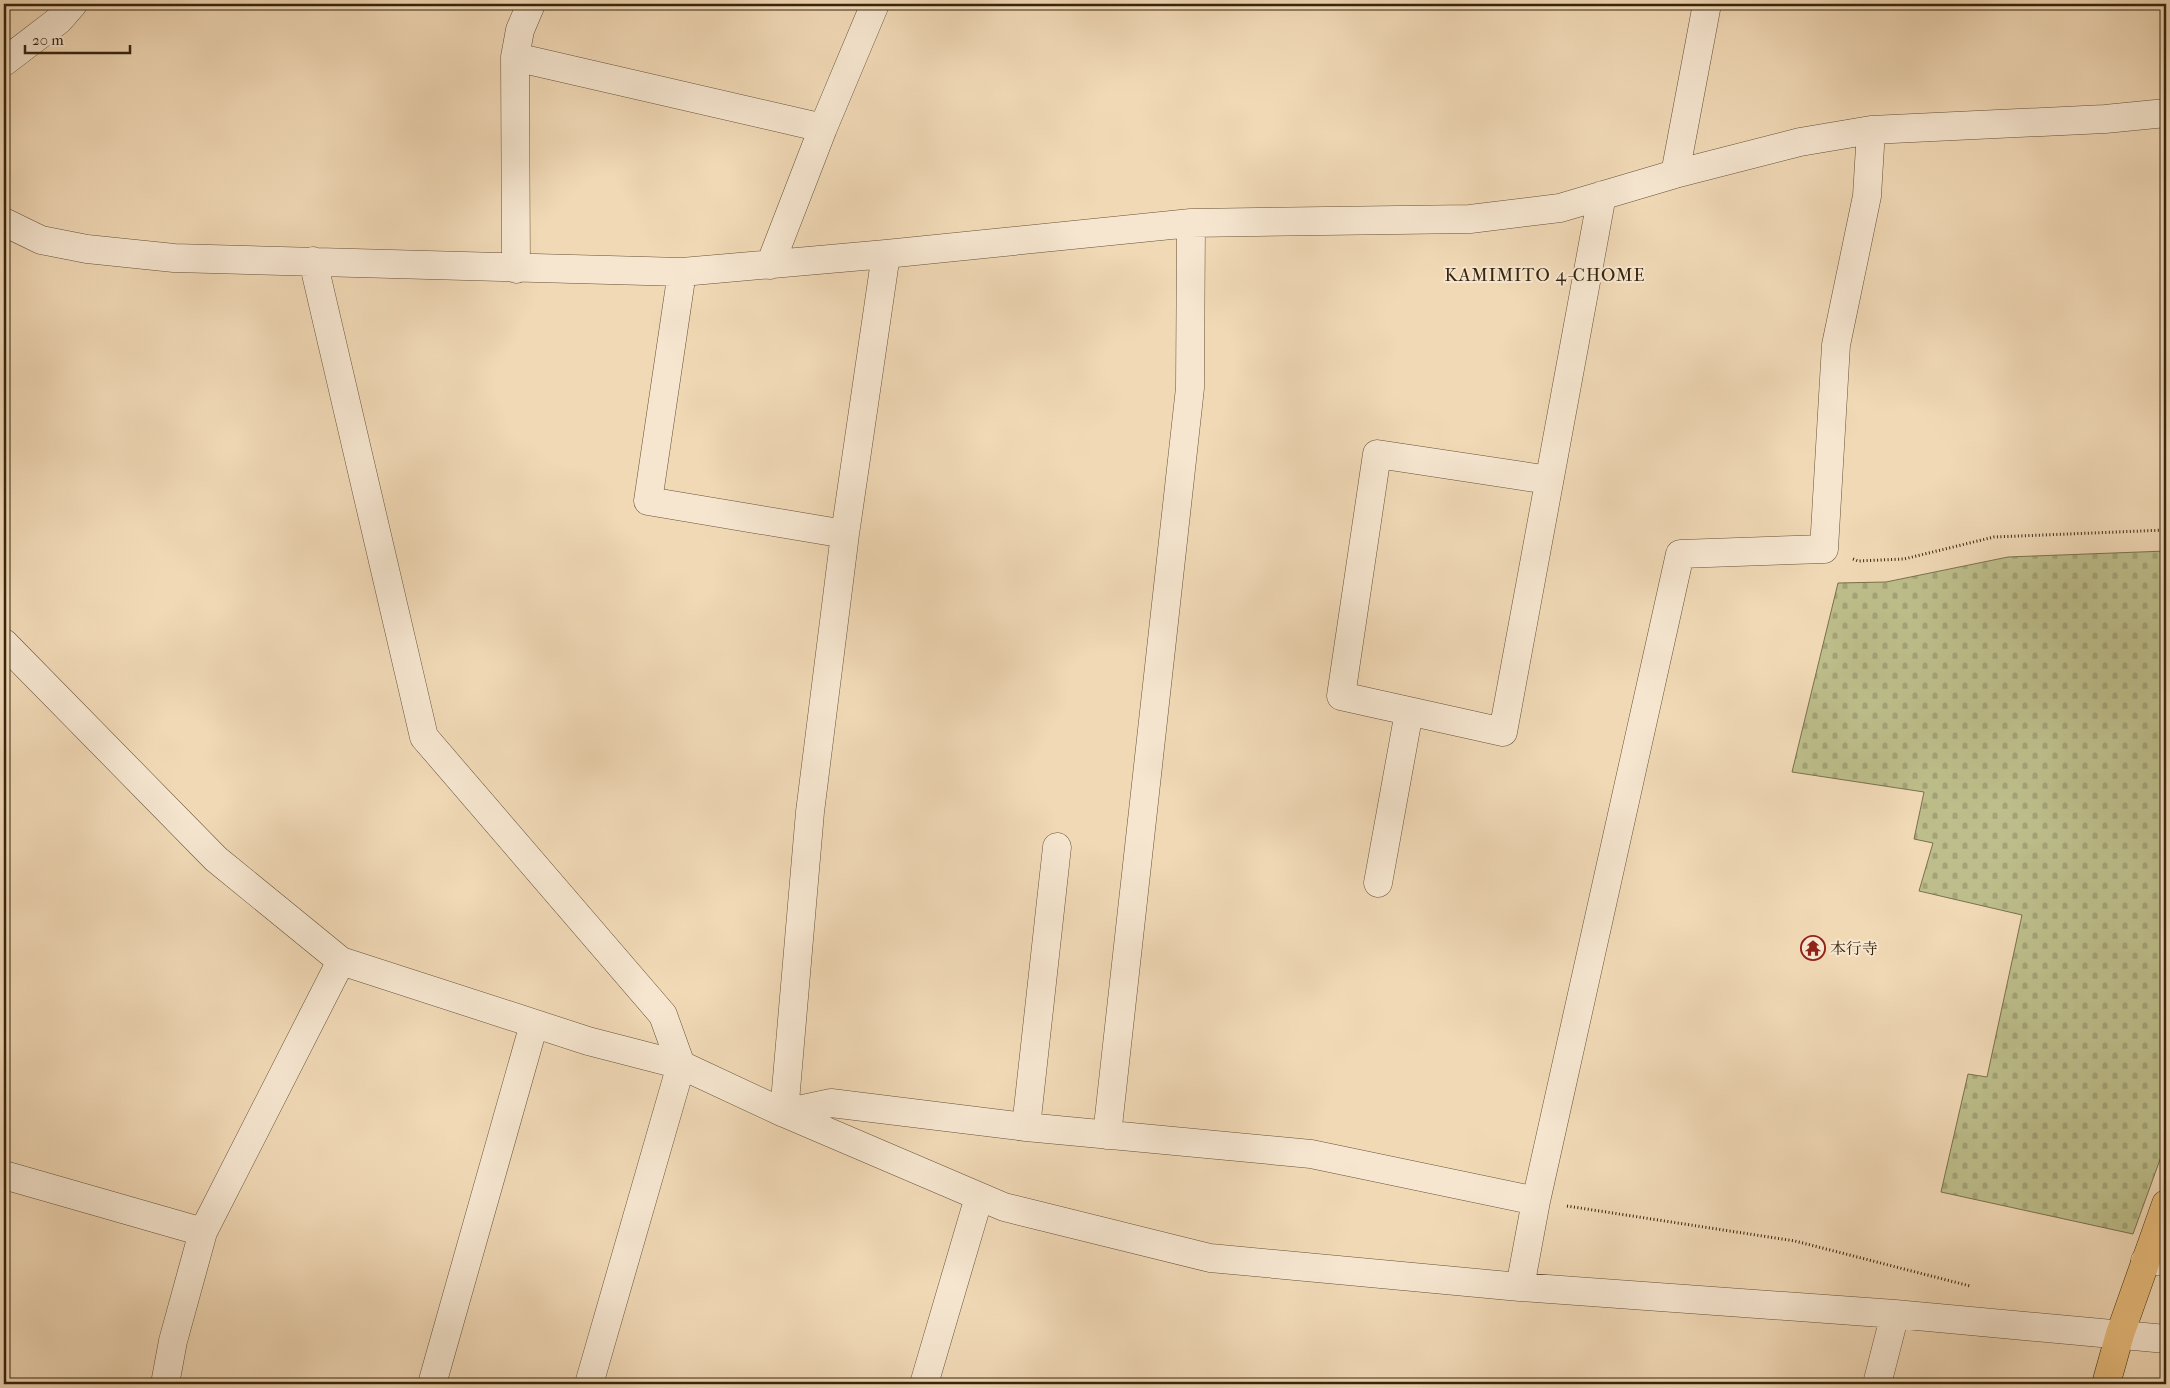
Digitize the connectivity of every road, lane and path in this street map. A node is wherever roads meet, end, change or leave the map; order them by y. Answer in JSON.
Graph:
{"nodes":[{"id":1,"x":73,"y":4,"type":"edge"},
{"id":2,"x":531,"y":4,"type":"edge"},
{"id":3,"x":875,"y":4,"type":"edge"},
{"id":4,"x":1707,"y":4,"type":"edge"},
{"id":5,"x":515,"y":57,"type":"junction"},
{"id":6,"x":4,"y":62,"type":"edge"},
{"id":7,"x":2166,"y":113,"type":"edge"},
{"id":8,"x":823,"y":128,"type":"junction"},
{"id":9,"x":1871,"y":130,"type":"junction"},
{"id":10,"x":1675,"y":174,"type":"junction"},
{"id":11,"x":1602,"y":195,"type":"junction"},
{"id":12,"x":4,"y":222,"type":"edge"},
{"id":13,"x":1191,"y":223,"type":"junction"},
{"id":14,"x":886,"y":254,"type":"junction"},
{"id":15,"x":313,"y":261,"type":"junction"},
{"id":16,"x":770,"y":264,"type":"junction"},
{"id":17,"x":516,"y":269,"type":"junction"},
{"id":18,"x":682,"y":272,"type":"junction"},
{"id":19,"x":1549,"y":480,"type":"junction"},
{"id":20,"x":2166,"y":530,"type":"edge"},
{"id":21,"x":845,"y":534,"type":"junction"},
{"id":22,"x":1824,"y":548,"type":"junction"},
{"id":23,"x":4,"y":643,"type":"edge"},
{"id":24,"x":1409,"y":712,"type":"junction"},
{"id":25,"x":1056,"y":847,"type":"dead end"},
{"id":26,"x":1378,"y":883,"type":"dead end"},
{"id":27,"x":341,"y":961,"type":"junction"},
{"id":28,"x":534,"y":1024,"type":"junction"},
{"id":29,"x":681,"y":1066,"type":"junction"},
{"id":30,"x":784,"y":1113,"type":"junction"},
{"id":31,"x":1026,"y":1127,"type":"junction"},
{"id":32,"x":1107,"y":1135,"type":"junction"},
{"id":33,"x":4,"y":1175,"type":"edge"},
{"id":34,"x":979,"y":1197,"type":"junction"},
{"id":35,"x":1536,"y":1201,"type":"junction"},
{"id":36,"x":2166,"y":1204,"type":"edge"},
{"id":37,"x":203,"y":1232,"type":"junction"},
{"id":38,"x":2156,"y":1261,"type":"edge"},
{"id":39,"x":1520,"y":1287,"type":"junction"},
{"id":40,"x":1976,"y":1288,"type":"dead end"},
{"id":41,"x":1895,"y":1314,"type":"junction"},
{"id":42,"x":2120,"y":1334,"type":"junction"},
{"id":43,"x":2166,"y":1339,"type":"edge"},
{"id":44,"x":165,"y":1384,"type":"edge"},
{"id":45,"x":432,"y":1384,"type":"edge"},
{"id":46,"x":589,"y":1384,"type":"edge"},
{"id":47,"x":924,"y":1384,"type":"edge"},
{"id":48,"x":1877,"y":1384,"type":"edge"},
{"id":49,"x":2106,"y":1384,"type":"edge"}],
"edges":[{"from":1,"to":6,"type":"street"},
{"from":2,"to":5,"type":"street"},
{"from":3,"to":8,"type":"street"},
{"from":4,"to":10,"type":"street"},
{"from":5,"to":8,"type":"street"},
{"from":5,"to":17,"type":"street"},
{"from":7,"to":9,"type":"street"},
{"from":8,"to":16,"type":"street"},
{"from":9,"to":10,"type":"street"},
{"from":9,"to":22,"type":"street"},
{"from":10,"to":11,"type":"street"},
{"from":11,"to":13,"type":"street"},
{"from":11,"to":19,"type":"street"},
{"from":12,"to":15,"type":"street"},
{"from":13,"to":14,"type":"street"},
{"from":13,"to":32,"type":"street"},
{"from":14,"to":16,"type":"street"},
{"from":14,"to":21,"type":"street"},
{"from":15,"to":17,"type":"street"},
{"from":15,"to":29,"type":"street"},
{"from":16,"to":18,"type":"street"},
{"from":17,"to":18,"type":"street"},
{"from":18,"to":21,"type":"street"},
{"from":19,"to":24,"type":"street"},
{"from":19,"to":24,"type":"street"},
{"from":20,"to":22,"type":"path"},
{"from":21,"to":30,"type":"street"},
{"from":22,"to":35,"type":"street"},
{"from":23,"to":27,"type":"street"},
{"from":24,"to":26,"type":"street"},
{"from":25,"to":31,"type":"street"},
{"from":27,"to":28,"type":"street"},
{"from":27,"to":37,"type":"street"},
{"from":28,"to":29,"type":"street"},
{"from":28,"to":45,"type":"street"},
{"from":29,"to":30,"type":"street"},
{"from":29,"to":46,"type":"street"},
{"from":30,"to":31,"type":"street"},
{"from":30,"to":34,"type":"street"},
{"from":31,"to":32,"type":"street"},
{"from":32,"to":35,"type":"street"},
{"from":33,"to":37,"type":"street"},
{"from":34,"to":39,"type":"street"},
{"from":34,"to":47,"type":"street"},
{"from":35,"to":39,"type":"street"},
{"from":35,"to":40,"type":"path"},
{"from":36,"to":38,"type":"main road"},
{"from":37,"to":44,"type":"street"},
{"from":38,"to":42,"type":"main road"},
{"from":39,"to":41,"type":"street"},
{"from":41,"to":42,"type":"street"},
{"from":41,"to":48,"type":"street"},
{"from":42,"to":43,"type":"street"},
{"from":42,"to":49,"type":"main road"}]}
